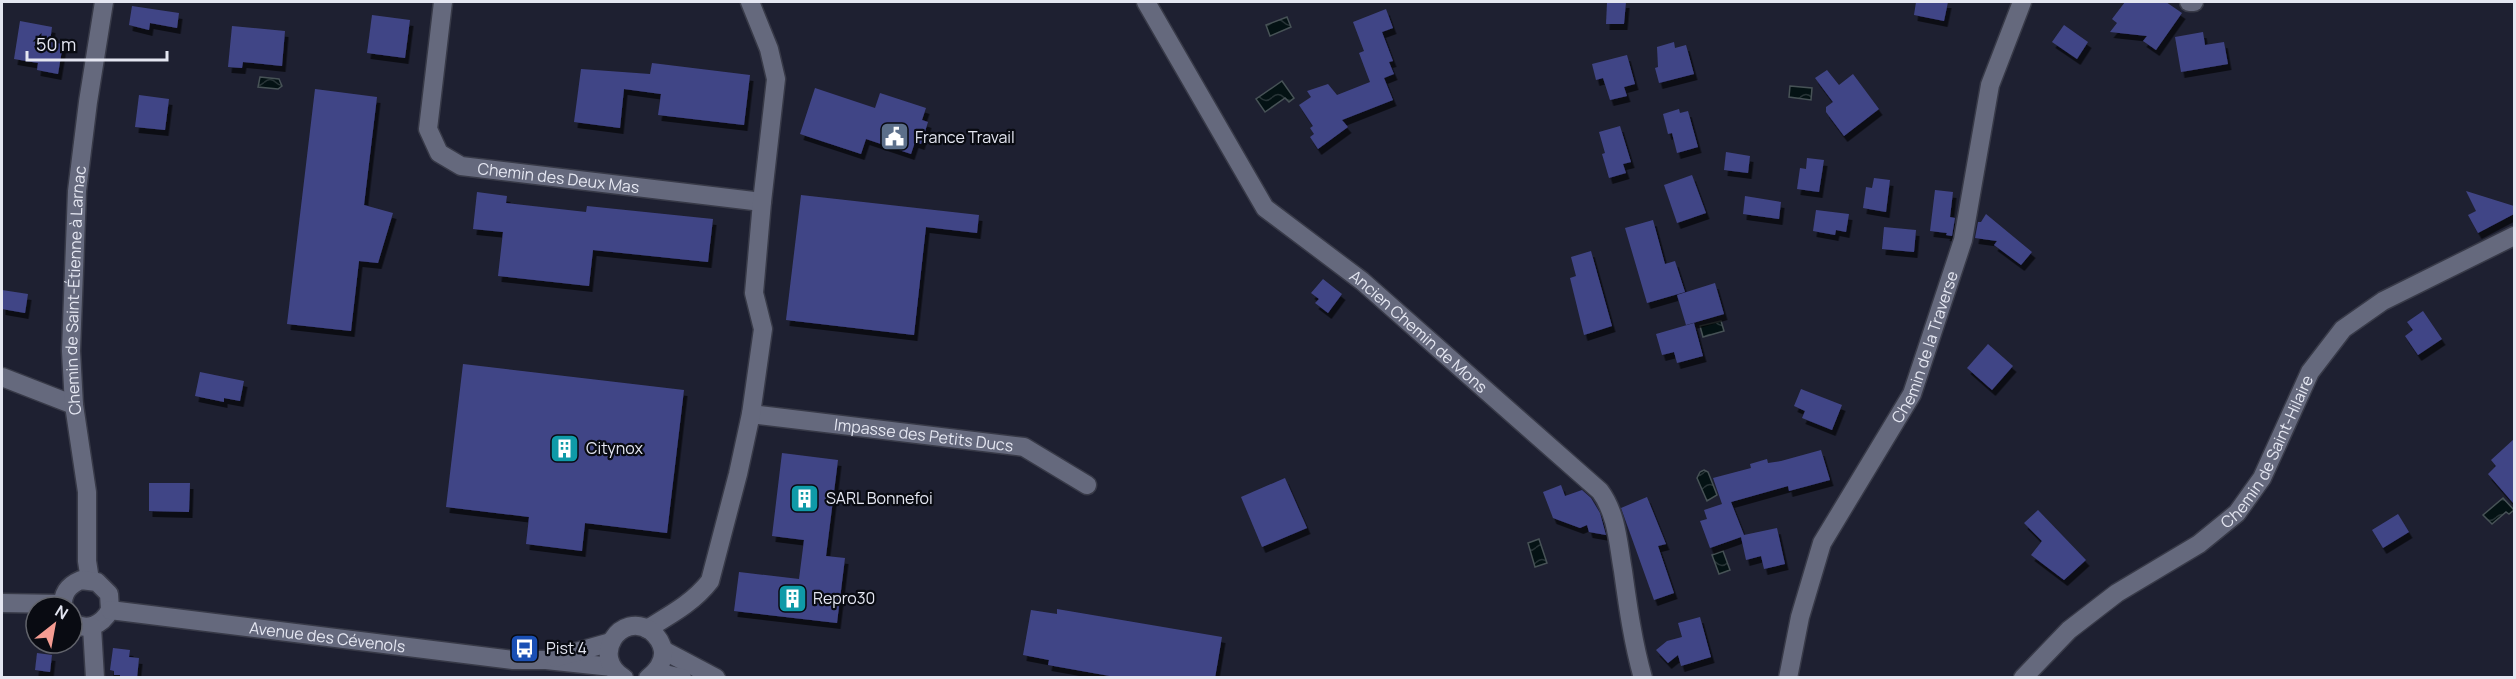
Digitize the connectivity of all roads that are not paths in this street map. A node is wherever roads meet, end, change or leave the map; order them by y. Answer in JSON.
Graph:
{"nodes":[{"id":1,"x":104,"y":2,"type":"edge"},
{"id":2,"x":443,"y":2,"type":"edge"},
{"id":3,"x":750,"y":2,"type":"edge"},
{"id":4,"x":1146,"y":2,"type":"edge"},
{"id":5,"x":2022,"y":2,"type":"edge"},
{"id":6,"x":762,"y":202,"type":"junction"},
{"id":7,"x":2514,"y":236,"type":"edge"},
{"id":8,"x":2,"y":377,"type":"edge"},
{"id":9,"x":74,"y":405,"type":"junction"},
{"id":10,"x":751,"y":414,"type":"junction"},
{"id":11,"x":1087,"y":485,"type":"dead end"},
{"id":12,"x":90,"y":580,"type":"junction"},
{"id":13,"x":65,"y":595,"type":"edge"},
{"id":14,"x":2,"y":603,"type":"edge"},
{"id":15,"x":24,"y":604,"type":"edge"},
{"id":16,"x":110,"y":610,"type":"junction"},
{"id":17,"x":84,"y":627,"type":"edge"},
{"id":18,"x":92,"y":627,"type":"junction"},
{"id":19,"x":656,"y":640,"type":"junction"},
{"id":20,"x":611,"y":642,"type":"junction"},
{"id":21,"x":546,"y":660,"type":"junction"},
{"id":22,"x":618,"y":672,"type":"edge"},
{"id":23,"x":652,"y":675,"type":"edge"},
{"id":24,"x":95,"y":678,"type":"edge"},
{"id":25,"x":682,"y":678,"type":"edge"},
{"id":26,"x":716,"y":678,"type":"edge"},
{"id":27,"x":1643,"y":678,"type":"edge"},
{"id":28,"x":1788,"y":678,"type":"edge"},
{"id":29,"x":2023,"y":678,"type":"edge"}],
"edges":[{"from":1,"to":9,"type":"street","name":"Chemin de Saint-Étienne à Larnac"},
{"from":2,"to":6,"type":"street","name":"Chemin des Deux Mas"},
{"from":3,"to":6,"type":"street"},
{"from":4,"to":27,"type":"street","name":"Ancien Chemin de Mons"},
{"from":5,"to":28,"type":"street","name":"Chemin de la Traverse"},
{"from":6,"to":10,"type":"street"},
{"from":7,"to":29,"type":"street","name":"Chemin de Saint-Hilaire"},
{"from":8,"to":9,"type":"street"},
{"from":9,"to":12,"type":"street","name":"Chemin de Saint-Étienne à Larnac"},
{"from":10,"to":11,"type":"street","name":"Impasse des Petits Ducs"},
{"from":10,"to":19,"type":"street"},
{"from":12,"to":13,"type":"street"},
{"from":12,"to":16,"type":"street"},
{"from":14,"to":15,"type":"street"},
{"from":16,"to":18,"type":"street"},
{"from":16,"to":21,"type":"street","name":"Avenue des Cévenols"},
{"from":17,"to":18,"type":"street"},
{"from":18,"to":24,"type":"street"},
{"from":19,"to":20,"type":"street","name":"Avenue des Cévenols"},
{"from":19,"to":23,"type":"street"},
{"from":19,"to":26,"type":"street"},
{"from":20,"to":21,"type":"street","name":"Avenue des Cévenols"},
{"from":20,"to":22,"type":"street"},
{"from":21,"to":22,"type":"street","name":"Avenue des Cévenols"},
{"from":23,"to":25,"type":"street"}]}
